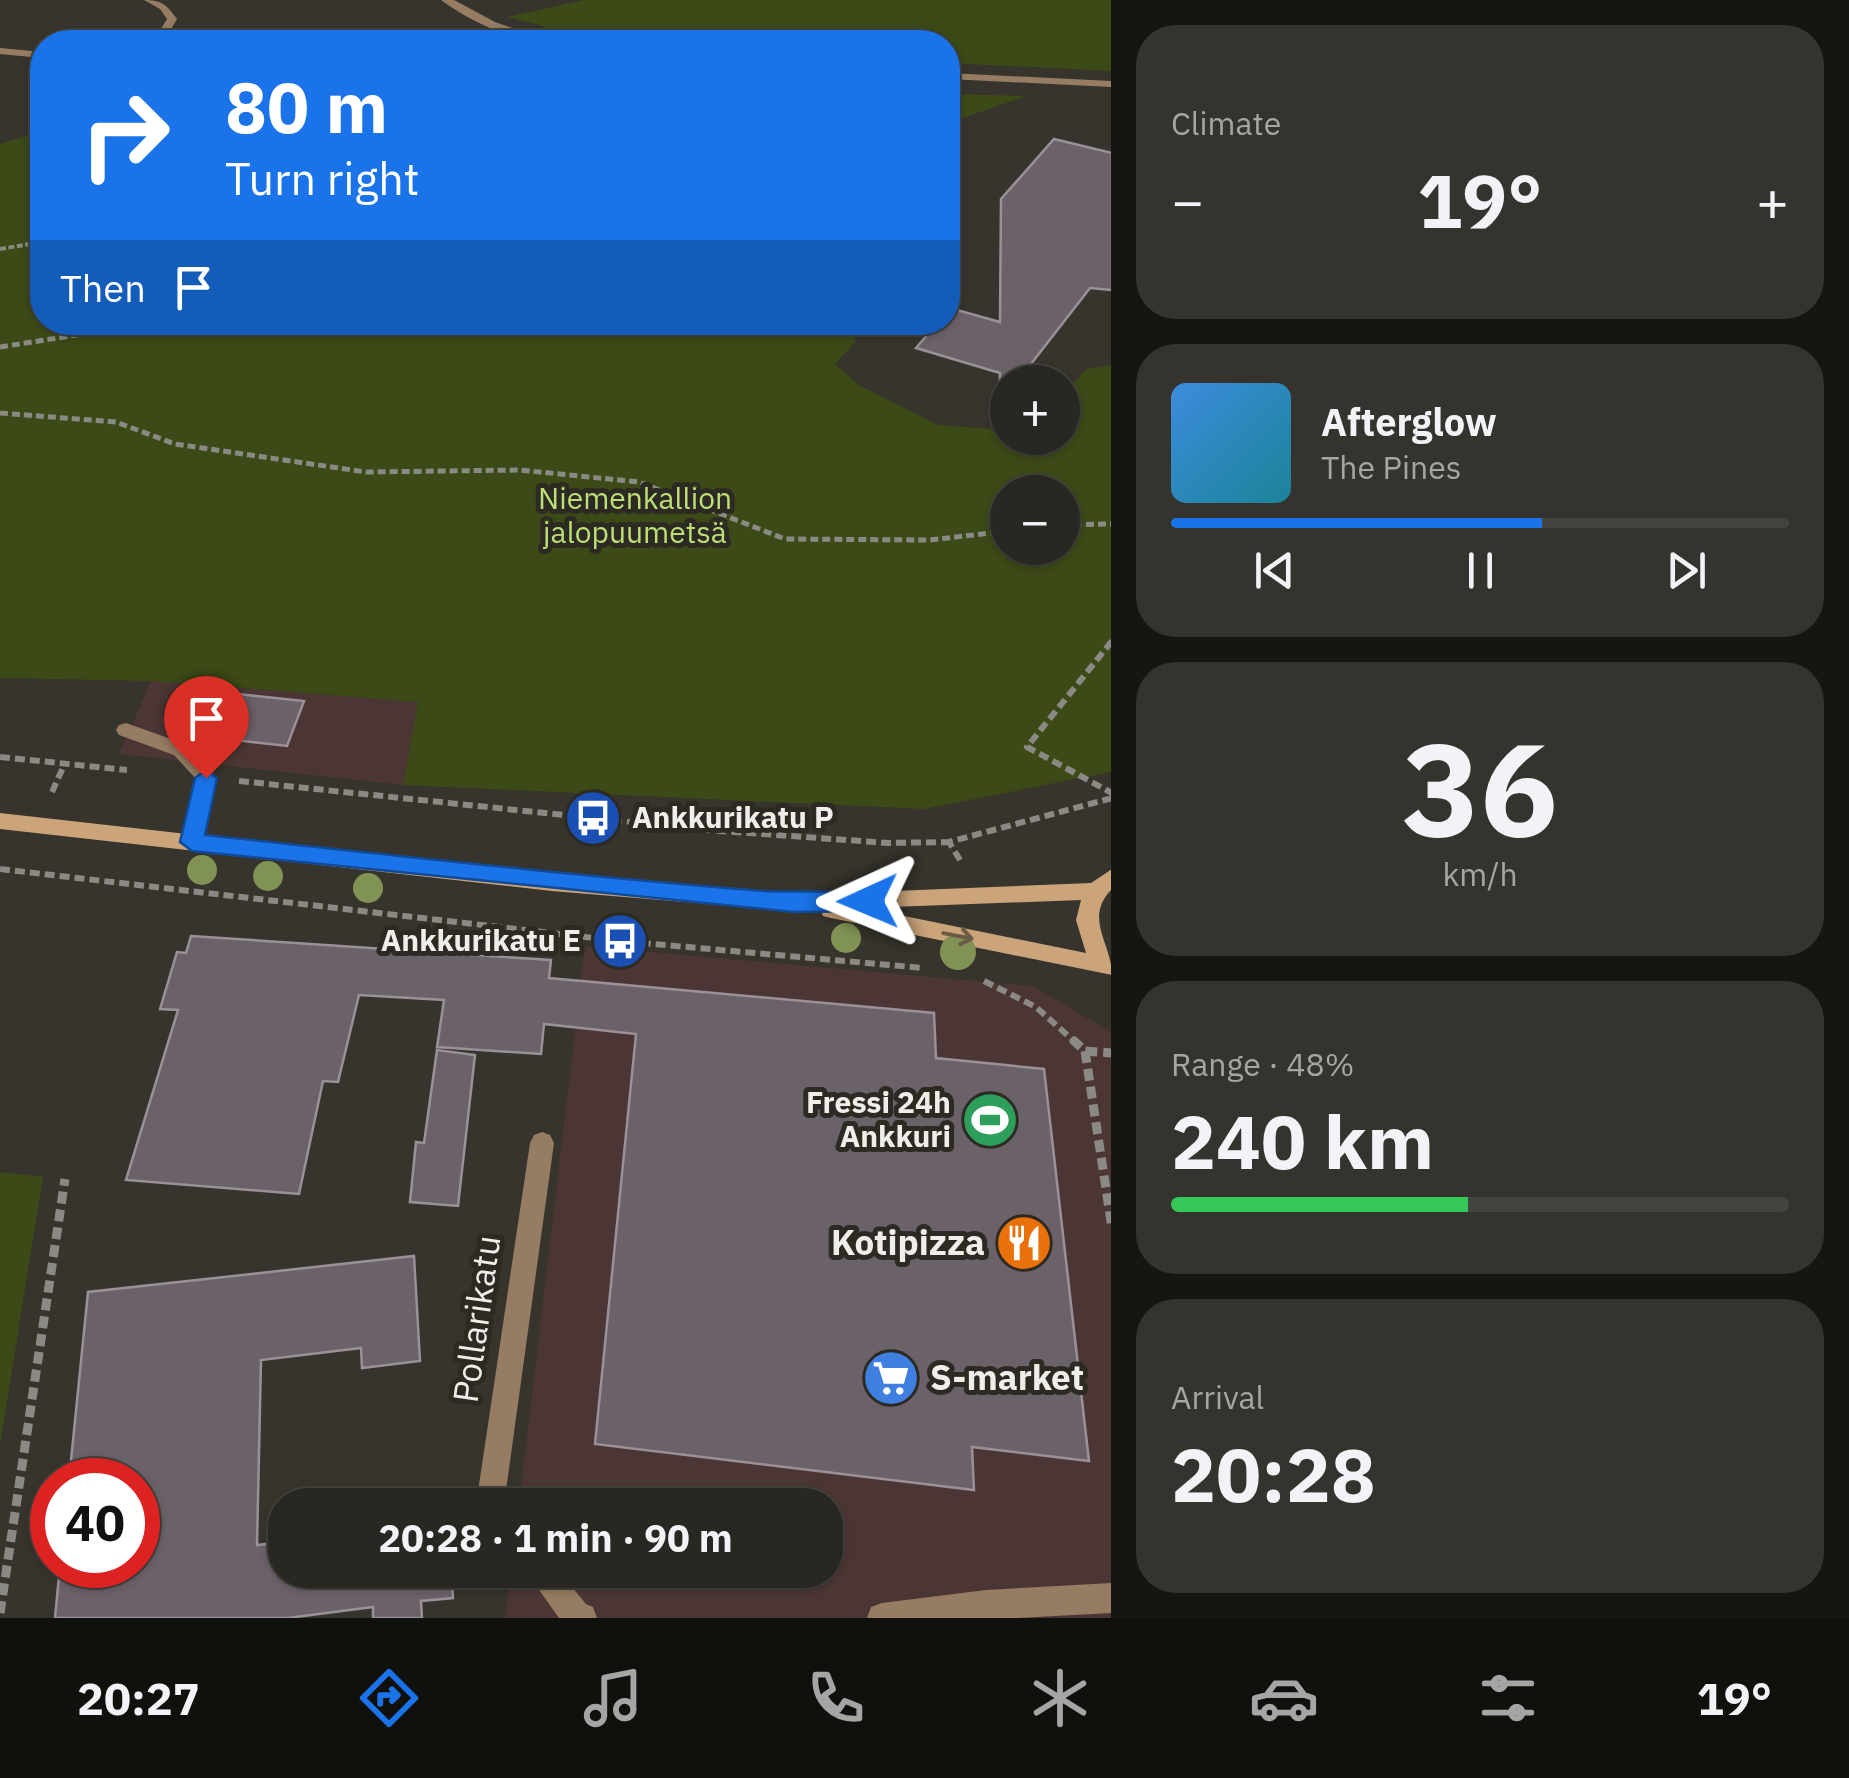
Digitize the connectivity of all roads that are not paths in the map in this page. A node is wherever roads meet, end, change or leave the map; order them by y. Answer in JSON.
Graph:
{"nodes":[{"id":1,"x":149,"y":0,"type":"edge"},
{"id":2,"x":446,"y":0,"type":"edge"},
{"id":3,"x":166,"y":30,"type":"edge"},
{"id":4,"x":510,"y":30,"type":"edge"},
{"id":5,"x":0,"y":51,"type":"edge"},
{"id":6,"x":30,"y":54,"type":"edge"},
{"id":7,"x":960,"y":77,"type":"edge"},
{"id":8,"x":1111,"y":84,"type":"edge"},
{"id":9,"x":126,"y":730,"type":"dead end"},
{"id":10,"x":0,"y":821,"type":"edge"},
{"id":11,"x":192,"y":842,"type":"junction"},
{"id":12,"x":1103,"y":884,"type":"edge"},
{"id":13,"x":794,"y":903,"type":"junction"},
{"id":14,"x":1107,"y":969,"type":"edge"},
{"id":15,"x":542,"y":1143,"type":"dead end"},
{"id":16,"x":492,"y":1488,"type":"edge"},
{"id":17,"x":554,"y":1588,"type":"edge"},
{"id":18,"x":1111,"y":1598,"type":"edge"},
{"id":19,"x":582,"y":1618,"type":"edge"},
{"id":20,"x":882,"y":1618,"type":"edge"}],
"edges":[{"from":1,"to":3,"type":"street"},
{"from":2,"to":4,"type":"street"},
{"from":5,"to":6,"type":"street"},
{"from":7,"to":8,"type":"street"},
{"from":9,"to":11,"type":"street"},
{"from":10,"to":11,"type":"street"},
{"from":11,"to":13,"type":"street"},
{"from":12,"to":13,"type":"street"},
{"from":12,"to":14,"type":"street"},
{"from":13,"to":14,"type":"street","one_way":true},
{"from":15,"to":16,"type":"street","name":"Pollarikatu"},
{"from":17,"to":19,"type":"street"},
{"from":18,"to":20,"type":"street"}]}
